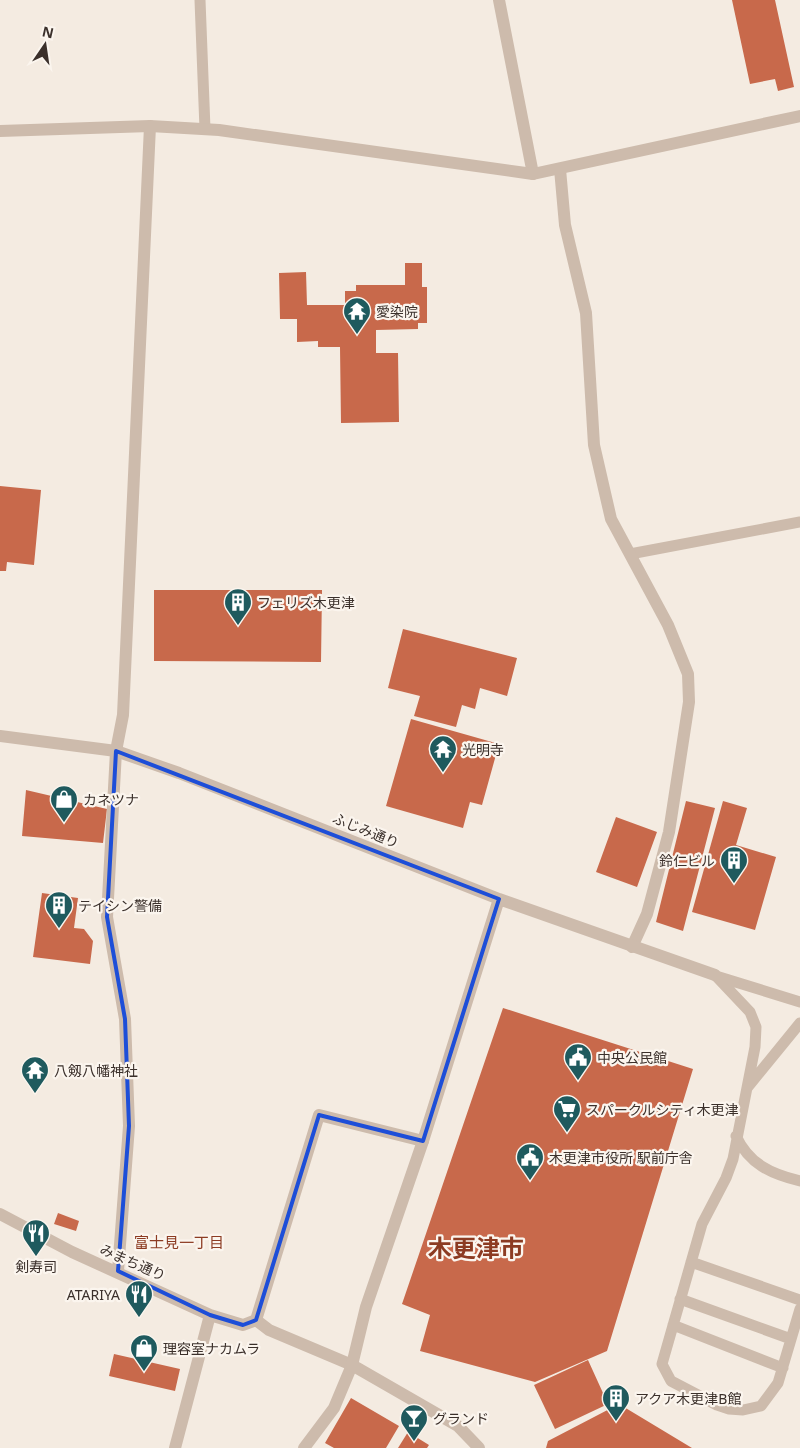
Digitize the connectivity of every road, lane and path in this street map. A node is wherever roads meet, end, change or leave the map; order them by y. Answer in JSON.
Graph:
{"nodes":[{"id":1,"x":200,"y":0,"type":"edge"},
{"id":2,"x":499,"y":0,"type":"edge"},
{"id":3,"x":800,"y":116,"type":"edge"},
{"id":4,"x":150,"y":126,"type":"junction"},
{"id":5,"x":206,"y":129,"type":"junction"},
{"id":6,"x":0,"y":131,"type":"edge"},
{"id":7,"x":560,"y":169,"type":"junction"},
{"id":8,"x":533,"y":174,"type":"junction"},
{"id":9,"x":800,"y":522,"type":"edge"},
{"id":10,"x":630,"y":554,"type":"junction"},
{"id":11,"x":0,"y":736,"type":"edge"},
{"id":12,"x":116,"y":751,"type":"junction"},
{"id":13,"x":499,"y":900,"type":"junction"},
{"id":14,"x":632,"y":947,"type":"junction"},
{"id":15,"x":715,"y":976,"type":"junction"},
{"id":16,"x":800,"y":1002,"type":"edge"},
{"id":17,"x":800,"y":1022,"type":"edge"},
{"id":18,"x":746,"y":1090,"type":"junction"},
{"id":19,"x":736,"y":1136,"type":"junction"},
{"id":20,"x":423,"y":1141,"type":"junction"},
{"id":21,"x":800,"y":1181,"type":"edge"},
{"id":22,"x":0,"y":1214,"type":"edge"},
{"id":23,"x":691,"y":1262,"type":"junction"},
{"id":24,"x":118,"y":1271,"type":"junction"},
{"id":25,"x":680,"y":1299,"type":"junction"},
{"id":26,"x":800,"y":1300,"type":"edge"},
{"id":27,"x":800,"y":1309,"type":"edge"},
{"id":28,"x":210,"y":1315,"type":"junction"},
{"id":29,"x":256,"y":1320,"type":"junction"},
{"id":30,"x":673,"y":1325,"type":"junction"},
{"id":31,"x":791,"y":1339,"type":"junction"},
{"id":32,"x":352,"y":1366,"type":"junction"},
{"id":33,"x":783,"y":1368,"type":"junction"},
{"id":34,"x":175,"y":1448,"type":"edge"},
{"id":35,"x":304,"y":1448,"type":"edge"},
{"id":36,"x":479,"y":1448,"type":"edge"}],
"edges":[{"from":1,"to":5,"type":"lane"},
{"from":2,"to":8,"type":"street"},
{"from":3,"to":7,"type":"street"},
{"from":4,"to":5,"type":"street"},
{"from":4,"to":6,"type":"street"},
{"from":4,"to":12,"type":"street"},
{"from":5,"to":8,"type":"street"},
{"from":7,"to":8,"type":"street"},
{"from":7,"to":10,"type":"street"},
{"from":9,"to":10,"type":"lane"},
{"from":10,"to":14,"type":"street"},
{"from":11,"to":12,"type":"street","name":"ふじみ通り"},
{"from":12,"to":13,"type":"street","name":"ふじみ通り"},
{"from":12,"to":24,"type":"street"},
{"from":13,"to":14,"type":"street","name":"ふじみ通り"},
{"from":13,"to":20,"type":"street"},
{"from":14,"to":15,"type":"street","name":"ふじみ通り"},
{"from":15,"to":16,"type":"lane"},
{"from":15,"to":18,"type":"lane"},
{"from":17,"to":18,"type":"lane"},
{"from":18,"to":19,"type":"lane"},
{"from":19,"to":21,"type":"lane"},
{"from":19,"to":23,"type":"lane"},
{"from":20,"to":29,"type":"street"},
{"from":20,"to":32,"type":"street"},
{"from":22,"to":24,"type":"street","name":"みまち通り"},
{"from":23,"to":25,"type":"lane"},
{"from":23,"to":26,"type":"lane"},
{"from":24,"to":28,"type":"street","name":"みまち通り"},
{"from":25,"to":30,"type":"lane"},
{"from":25,"to":31,"type":"lane"},
{"from":27,"to":31,"type":"lane"},
{"from":28,"to":29,"type":"street","name":"みまち通り"},
{"from":28,"to":34,"type":"street"},
{"from":29,"to":32,"type":"street"},
{"from":30,"to":33,"type":"lane"},
{"from":30,"to":33,"type":"lane"},
{"from":31,"to":33,"type":"lane"},
{"from":32,"to":35,"type":"street"},
{"from":32,"to":36,"type":"street"}]}
